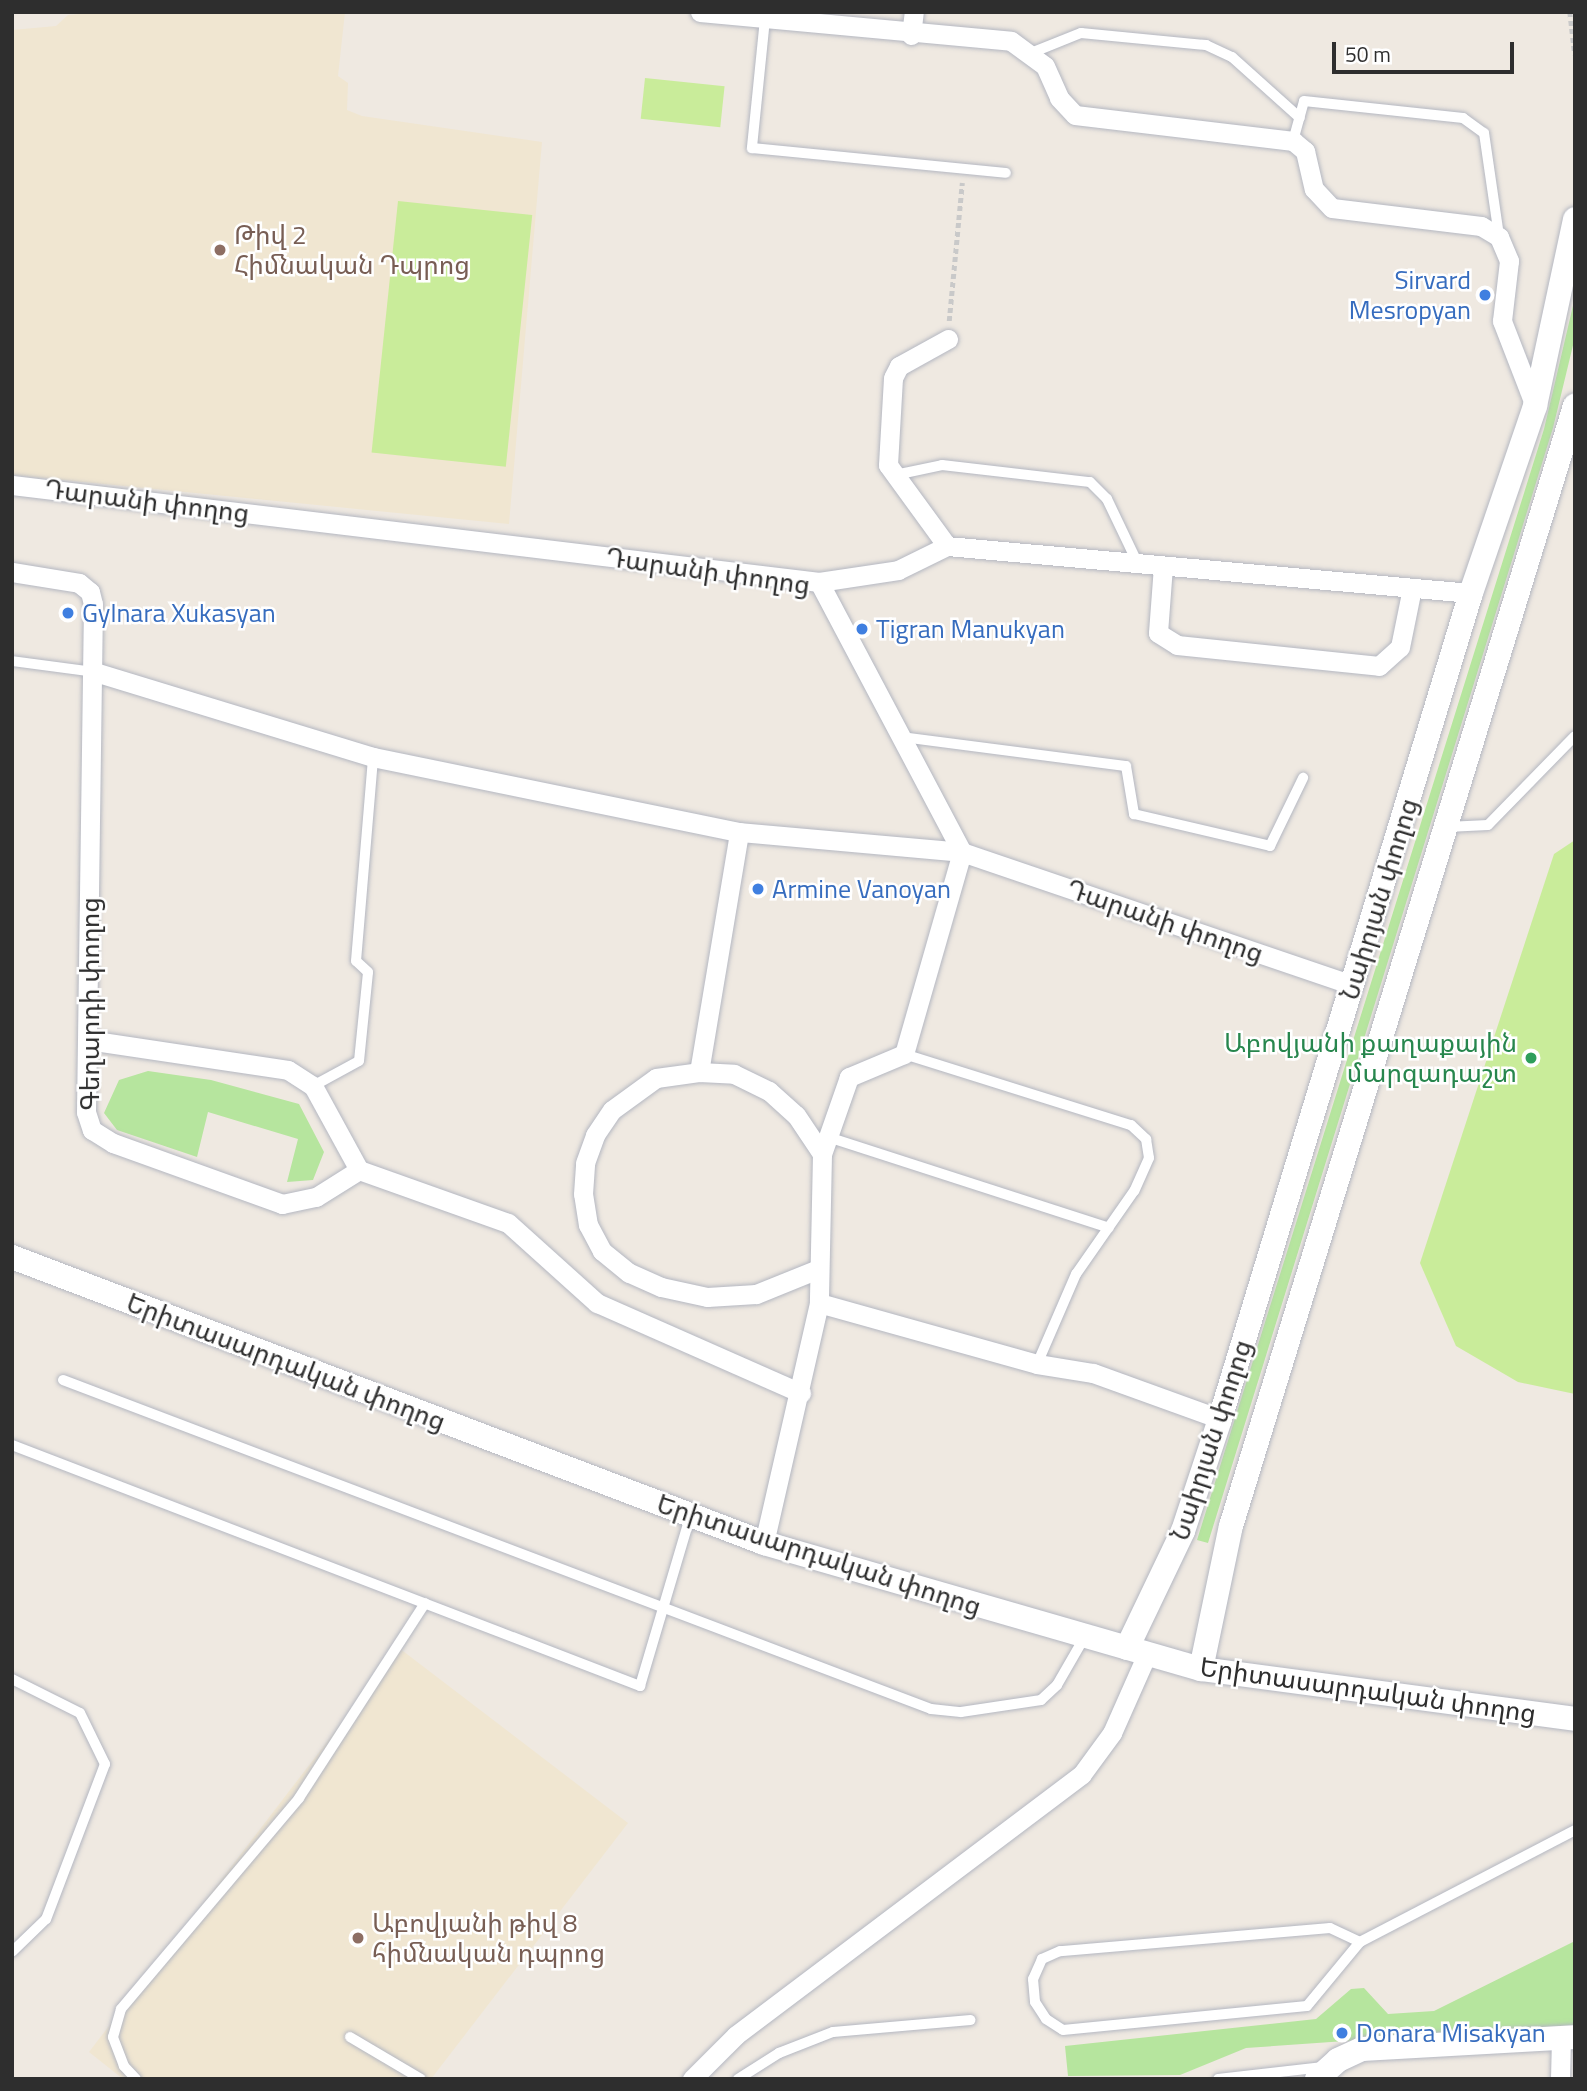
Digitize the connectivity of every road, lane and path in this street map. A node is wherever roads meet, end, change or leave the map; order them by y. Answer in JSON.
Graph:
{"nodes":[{"id":1,"x":700,"y":12,"type":"edge"},
{"id":2,"x":914,"y":12,"type":"edge"},
{"id":3,"x":1570,"y":12,"type":"edge"},
{"id":4,"x":765,"y":19,"type":"junction"},
{"id":5,"x":911,"y":35,"type":"junction"},
{"id":6,"x":1031,"y":53,"type":"junction"},
{"id":7,"x":1575,"y":55,"type":"edge"},
{"id":8,"x":1300,"y":118,"type":"junction"},
{"id":9,"x":1293,"y":141,"type":"junction"},
{"id":10,"x":964,"y":170,"type":"junction"},
{"id":11,"x":1006,"y":173,"type":"dead end"},
{"id":12,"x":1575,"y":219,"type":"edge"},
{"id":13,"x":1499,"y":237,"type":"junction"},
{"id":14,"x":948,"y":340,"type":"joint"},
{"id":15,"x":1535,"y":406,"type":"junction"},
{"id":16,"x":1575,"y":406,"type":"edge"},
{"id":17,"x":895,"y":475,"type":"junction"},
{"id":18,"x":12,"y":485,"type":"edge"},
{"id":19,"x":947,"y":546,"type":"junction"},
{"id":20,"x":1137,"y":562,"type":"junction"},
{"id":21,"x":1163,"y":566,"type":"junction"},
{"id":22,"x":12,"y":572,"type":"edge"},
{"id":23,"x":819,"y":582,"type":"junction"},
{"id":24,"x":1412,"y":588,"type":"junction"},
{"id":25,"x":1471,"y":593,"type":"junction"},
{"id":26,"x":12,"y":662,"type":"edge"},
{"id":27,"x":95,"y":672,"type":"junction"},
{"id":28,"x":1575,"y":736,"type":"edge"},
{"id":29,"x":902,"y":737,"type":"junction"},
{"id":30,"x":373,"y":757,"type":"junction"},
{"id":31,"x":1303,"y":778,"type":"dead end"},
{"id":32,"x":1447,"y":827,"type":"junction"},
{"id":33,"x":739,"y":832,"type":"junction"},
{"id":34,"x":962,"y":852,"type":"junction"},
{"id":35,"x":1353,"y":985,"type":"junction"},
{"id":36,"x":88,"y":1040,"type":"junction"},
{"id":37,"x":904,"y":1054,"type":"junction"},
{"id":38,"x":699,"y":1072,"type":"junction"},
{"id":39,"x":313,"y":1086,"type":"junction"},
{"id":40,"x":825,"y":1146,"type":"junction"},
{"id":41,"x":359,"y":1170,"type":"junction"},
{"id":42,"x":1109,"y":1228,"type":"junction"},
{"id":43,"x":12,"y":1257,"type":"edge"},
{"id":44,"x":818,"y":1269,"type":"junction"},
{"id":45,"x":819,"y":1304,"type":"junction"},
{"id":46,"x":1037,"y":1364,"type":"junction"},
{"id":47,"x":63,"y":1380,"type":"dead end"},
{"id":48,"x":801,"y":1393,"type":"junction"},
{"id":49,"x":1220,"y":1419,"type":"junction"},
{"id":50,"x":12,"y":1445,"type":"edge"},
{"id":51,"x":690,"y":1517,"type":"junction"},
{"id":52,"x":764,"y":1543,"type":"junction"},
{"id":53,"x":425,"y":1604,"type":"junction"},
{"id":54,"x":663,"y":1612,"type":"junction"},
{"id":55,"x":1084,"y":1637,"type":"junction"},
{"id":56,"x":1137,"y":1651,"type":"junction"},
{"id":57,"x":1201,"y":1669,"type":"junction"},
{"id":58,"x":12,"y":1679,"type":"edge"},
{"id":59,"x":1575,"y":1719,"type":"edge"},
{"id":60,"x":1575,"y":1830,"type":"edge"},
{"id":61,"x":1360,"y":1942,"type":"junction"},
{"id":62,"x":12,"y":1952,"type":"edge"},
{"id":63,"x":970,"y":2020,"type":"dead end"},
{"id":64,"x":350,"y":2037,"type":"dead end"},
{"id":65,"x":1568,"y":2038,"type":"edge"},
{"id":66,"x":1322,"y":2073,"type":"edge"},
{"id":67,"x":136,"y":2079,"type":"edge"},
{"id":68,"x":421,"y":2079,"type":"edge"},
{"id":69,"x":692,"y":2079,"type":"edge"},
{"id":70,"x":738,"y":2079,"type":"edge"},
{"id":71,"x":1218,"y":2079,"type":"edge"},
{"id":72,"x":1560,"y":2079,"type":"edge"}],
"edges":[{"from":1,"to":4,"type":"street"},
{"from":2,"to":5,"type":"street"},
{"from":3,"to":7,"type":"path"},
{"from":4,"to":5,"type":"street"},
{"from":4,"to":10,"type":"lane"},
{"from":5,"to":6,"type":"street"},
{"from":6,"to":8,"type":"lane"},
{"from":6,"to":9,"type":"street"},
{"from":8,"to":9,"type":"lane"},
{"from":8,"to":13,"type":"lane"},
{"from":9,"to":13,"type":"street"},
{"from":10,"to":11,"type":"lane"},
{"from":10,"to":14,"type":"path"},
{"from":12,"to":15,"type":"street","name":"Նաիրյան փողոց"},
{"from":13,"to":15,"type":"street"},
{"from":14,"to":17,"type":"street"},
{"from":15,"to":25,"type":"street","name":"Նաիրյան փողոց"},
{"from":16,"to":32,"type":"street","name":"Նաիրյան փողոց"},
{"from":17,"to":19,"type":"street"},
{"from":17,"to":20,"type":"lane"},
{"from":18,"to":23,"type":"street","name":"Դարանի փողոց"},
{"from":19,"to":20,"type":"street"},
{"from":19,"to":23,"type":"street"},
{"from":20,"to":21,"type":"street"},
{"from":21,"to":24,"type":"street"},
{"from":21,"to":24,"type":"street"},
{"from":22,"to":27,"type":"street","name":"Գեղարդի փողոց"},
{"from":23,"to":29,"type":"street","name":"Դարանի փողոց"},
{"from":24,"to":25,"type":"street"},
{"from":25,"to":35,"type":"street","name":"Նաիրյան փողոց"},
{"from":26,"to":27,"type":"lane"},
{"from":27,"to":30,"type":"street"},
{"from":27,"to":36,"type":"street","name":"Գեղարդի փողոց"},
{"from":28,"to":32,"type":"lane"},
{"from":29,"to":31,"type":"lane"},
{"from":29,"to":34,"type":"street","name":"Դարանի փողոց"},
{"from":30,"to":33,"type":"street"},
{"from":30,"to":39,"type":"lane"},
{"from":32,"to":57,"type":"street","name":"Նաիրյան փողոց"},
{"from":33,"to":34,"type":"street"},
{"from":33,"to":38,"type":"street"},
{"from":34,"to":35,"type":"street","name":"Դարանի փողոց"},
{"from":34,"to":37,"type":"street"},
{"from":35,"to":49,"type":"street","name":"Նաիրյան փողոց"},
{"from":36,"to":39,"type":"street"},
{"from":36,"to":41,"type":"street","name":"Գեղարդի փողոց"},
{"from":37,"to":40,"type":"street"},
{"from":37,"to":42,"type":"lane"},
{"from":38,"to":40,"type":"street"},
{"from":38,"to":44,"type":"street"},
{"from":39,"to":41,"type":"street"},
{"from":40,"to":42,"type":"lane"},
{"from":40,"to":44,"type":"street"},
{"from":41,"to":48,"type":"street"},
{"from":42,"to":46,"type":"lane"},
{"from":43,"to":51,"type":"street","name":"Երիտասարդական փողոց"},
{"from":44,"to":45,"type":"street"},
{"from":45,"to":46,"type":"street"},
{"from":45,"to":48,"type":"street"},
{"from":46,"to":49,"type":"street"},
{"from":47,"to":54,"type":"lane"},
{"from":48,"to":52,"type":"street"},
{"from":49,"to":56,"type":"street","name":"Նաիրյան փողոց"},
{"from":50,"to":53,"type":"lane"},
{"from":51,"to":52,"type":"street","name":"Երիտասարդական փողոց"},
{"from":51,"to":54,"type":"lane"},
{"from":52,"to":55,"type":"street","name":"Երիտասարդական փողոց"},
{"from":53,"to":54,"type":"lane"},
{"from":53,"to":67,"type":"lane"},
{"from":54,"to":55,"type":"lane"},
{"from":55,"to":56,"type":"street","name":"Երիտասարդական փողոց"},
{"from":56,"to":57,"type":"street","name":"Երիտասարդական փողոց"},
{"from":56,"to":69,"type":"street"},
{"from":57,"to":59,"type":"street","name":"Երիտասարդական փողոց"},
{"from":58,"to":62,"type":"lane"},
{"from":60,"to":61,"type":"lane"},
{"from":61,"to":61,"type":"lane"},
{"from":63,"to":70,"type":"lane"},
{"from":64,"to":68,"type":"lane"},
{"from":65,"to":66,"type":"street"},
{"from":65,"to":72,"type":"street"},
{"from":66,"to":71,"type":"lane"}]}
